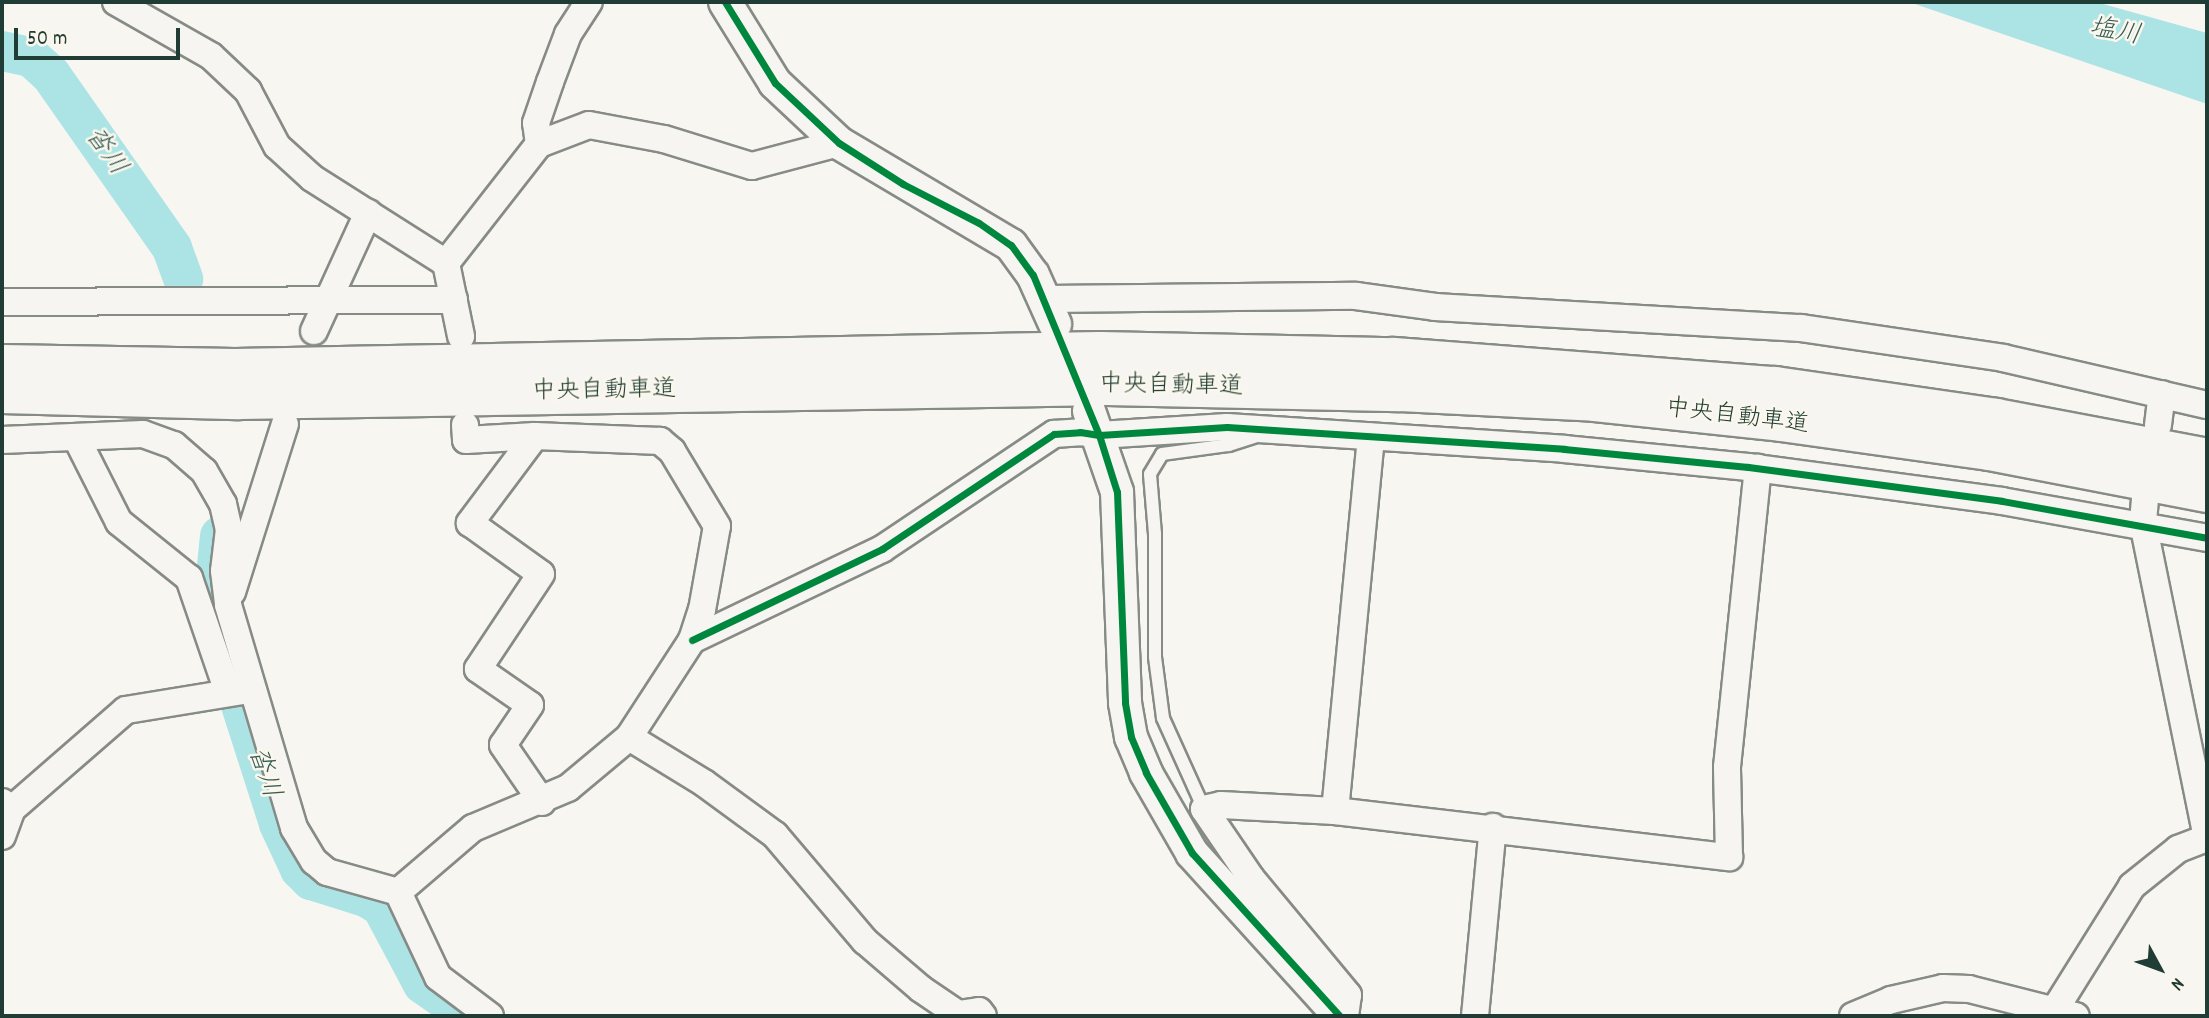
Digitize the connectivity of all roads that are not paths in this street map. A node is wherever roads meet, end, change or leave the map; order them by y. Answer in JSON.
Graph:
{"nodes":[{"id":1,"x":116,"y":2,"type":"edge"},
{"id":2,"x":589,"y":2,"type":"edge"},
{"id":3,"x":725,"y":2,"type":"edge"},
{"id":4,"x":839,"y":142,"type":"junction"},
{"id":5,"x":539,"y":144,"type":"junction"},
{"id":6,"x":368,"y":213,"type":"junction"},
{"id":7,"x":446,"y":263,"type":"junction"},
{"id":8,"x":454,"y":300,"type":"junction"},
{"id":9,"x":2,"y":302,"type":"edge"},
{"id":10,"x":330,"y":302,"type":"junction"},
{"id":11,"x":1051,"y":312,"type":"joint"},
{"id":12,"x":314,"y":331,"type":"dead end"},
{"id":13,"x":461,"y":336,"type":"dead end"},
{"id":14,"x":2,"y":364,"type":"edge"},
{"id":15,"x":2,"y":394,"type":"edge"},
{"id":16,"x":2162,"y":394,"type":"junction"},
{"id":17,"x":2207,"y":405,"type":"edge"},
{"id":18,"x":1094,"y":423,"type":"junction"},
{"id":19,"x":285,"y":424,"type":"dead end"},
{"id":20,"x":465,"y":425,"type":"dead end"},
{"id":21,"x":2158,"y":425,"type":"dead end"},
{"id":22,"x":1268,"y":432,"type":"junction"},
{"id":23,"x":535,"y":436,"type":"junction"},
{"id":24,"x":1371,"y":437,"type":"junction"},
{"id":25,"x":77,"y":439,"type":"junction"},
{"id":26,"x":2,"y":440,"type":"edge"},
{"id":27,"x":2207,"y":458,"type":"edge"},
{"id":28,"x":1758,"y":468,"type":"junction"},
{"id":29,"x":2207,"y":493,"type":"edge"},
{"id":30,"x":2144,"y":511,"type":"junction"},
{"id":31,"x":2207,"y":538,"type":"edge"},
{"id":32,"x":231,"y":614,"type":"junction"},
{"id":33,"x":692,"y":640,"type":"junction"},
{"id":34,"x":211,"y":646,"type":"junction"},
{"id":35,"x":239,"y":691,"type":"junction"},
{"id":36,"x":629,"y":737,"type":"junction"},
{"id":37,"x":542,"y":802,"type":"junction"},
{"id":38,"x":7,"y":806,"type":"edge"},
{"id":39,"x":1204,"y":809,"type":"junction"},
{"id":40,"x":1335,"y":811,"type":"junction"},
{"id":41,"x":1493,"y":827,"type":"junction"},
{"id":42,"x":2,"y":836,"type":"edge"},
{"id":43,"x":2207,"y":838,"type":"edge"},
{"id":44,"x":398,"y":892,"type":"junction"},
{"id":45,"x":457,"y":1008,"type":"edge"},
{"id":46,"x":2065,"y":1013,"type":"edge"},
{"id":47,"x":966,"y":1015,"type":"edge"},
{"id":48,"x":490,"y":1016,"type":"edge"},
{"id":49,"x":1343,"y":1016,"type":"edge"},
{"id":50,"x":1475,"y":1016,"type":"edge"},
{"id":51,"x":1853,"y":1016,"type":"edge"}],
"edges":[{"from":1,"to":6,"type":"street"},
{"from":2,"to":5,"type":"street"},
{"from":3,"to":4,"type":"street"},
{"from":4,"to":5,"type":"street"},
{"from":4,"to":11,"type":"street"},
{"from":5,"to":7,"type":"street"},
{"from":6,"to":7,"type":"street"},
{"from":6,"to":10,"type":"street"},
{"from":7,"to":8,"type":"street"},
{"from":8,"to":10,"type":"street"},
{"from":8,"to":13,"type":"street"},
{"from":9,"to":10,"type":"street"},
{"from":10,"to":12,"type":"street"},
{"from":11,"to":16,"type":"street"},
{"from":14,"to":27,"type":"highway","name":"中央自動車道"},
{"from":15,"to":29,"type":"highway","name":"中央自動車道"},
{"from":16,"to":17,"type":"street"},
{"from":16,"to":21,"type":"street"},
{"from":18,"to":22,"type":"street"},
{"from":18,"to":33,"type":"street"},
{"from":18,"to":49,"type":"street"},
{"from":19,"to":32,"type":"street"},
{"from":20,"to":23,"type":"street"},
{"from":22,"to":24,"type":"street"},
{"from":22,"to":39,"type":"lane"},
{"from":23,"to":33,"type":"street"},
{"from":23,"to":37,"type":"street"},
{"from":24,"to":28,"type":"street"},
{"from":24,"to":40,"type":"street"},
{"from":25,"to":26,"type":"street"},
{"from":25,"to":32,"type":"street"},
{"from":25,"to":34,"type":"street"},
{"from":28,"to":30,"type":"street"},
{"from":28,"to":41,"type":"street"},
{"from":30,"to":31,"type":"street"},
{"from":30,"to":43,"type":"street"},
{"from":32,"to":34,"type":"street"},
{"from":32,"to":35,"type":"street"},
{"from":33,"to":36,"type":"street"},
{"from":34,"to":35,"type":"street"},
{"from":35,"to":38,"type":"street"},
{"from":35,"to":44,"type":"street"},
{"from":36,"to":37,"type":"street"},
{"from":36,"to":47,"type":"street"},
{"from":37,"to":44,"type":"street"},
{"from":38,"to":42,"type":"street"},
{"from":39,"to":40,"type":"street"},
{"from":39,"to":49,"type":"street"},
{"from":40,"to":41,"type":"street"},
{"from":41,"to":50,"type":"street"},
{"from":43,"to":46,"type":"street"},
{"from":44,"to":45,"type":"street"},
{"from":45,"to":48,"type":"street"},
{"from":46,"to":51,"type":"street"}]}
